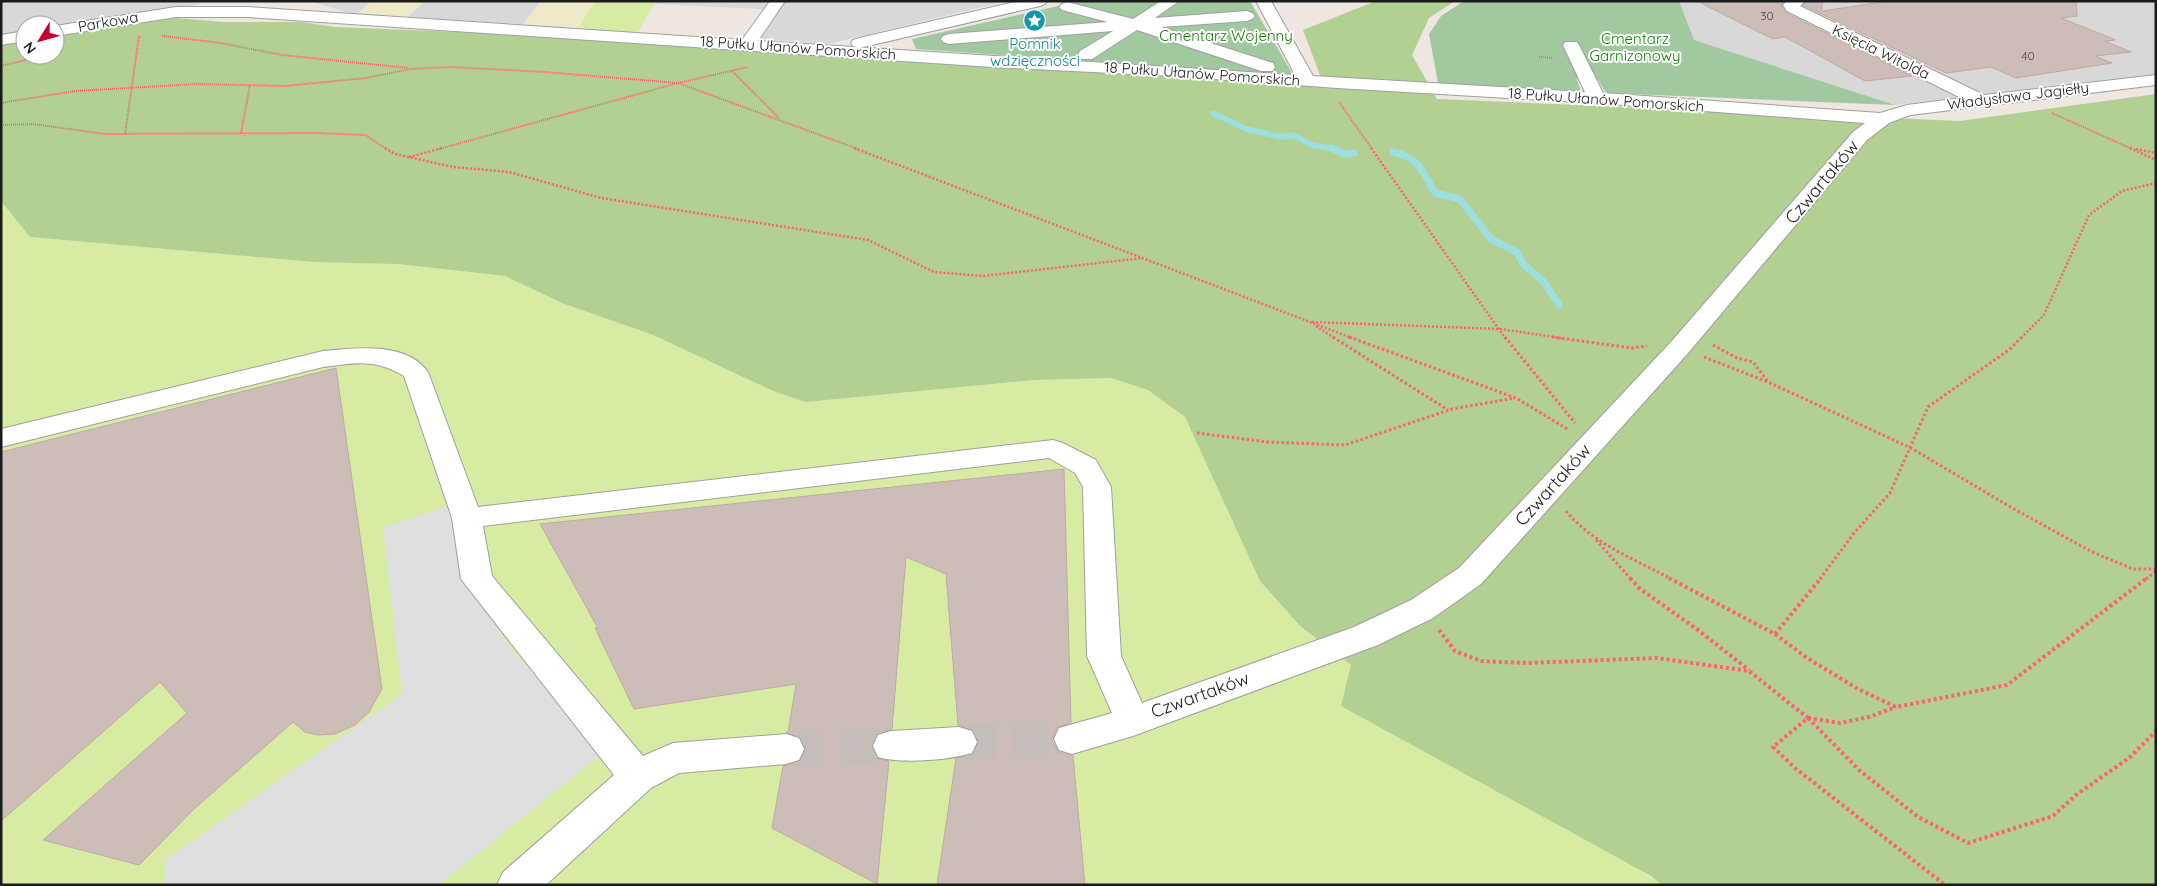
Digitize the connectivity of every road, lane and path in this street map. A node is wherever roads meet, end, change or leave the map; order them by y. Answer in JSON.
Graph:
{"nodes":[{"id":1,"x":277,"y":1,"type":"edge"},
{"id":2,"x":295,"y":1,"type":"edge"},
{"id":3,"x":778,"y":1,"type":"edge"},
{"id":4,"x":1040,"y":1,"type":"edge"},
{"id":5,"x":1172,"y":1,"type":"edge"},
{"id":6,"x":1263,"y":1,"type":"edge"},
{"id":7,"x":1798,"y":1,"type":"edge"},
{"id":8,"x":1067,"y":7,"type":"dead end"},
{"id":9,"x":247,"y":12,"type":"junction"},
{"id":10,"x":1247,"y":16,"type":"dead end"},
{"id":11,"x":342,"y":18,"type":"junction"},
{"id":12,"x":128,"y":19,"type":"junction"},
{"id":13,"x":1135,"y":24,"type":"junction"},
{"id":14,"x":65,"y":29,"type":"edge"},
{"id":15,"x":156,"y":37,"type":"dead end"},
{"id":16,"x":15,"y":38,"type":"edge"},
{"id":17,"x":140,"y":38,"type":"junction"},
{"id":18,"x":132,"y":39,"type":"dead end"},
{"id":19,"x":949,"y":39,"type":"dead end"},
{"id":20,"x":1,"y":40,"type":"edge"},
{"id":21,"x":747,"y":44,"type":"junction"},
{"id":22,"x":1571,"y":45,"type":"dead end"},
{"id":23,"x":845,"y":50,"type":"junction"},
{"id":24,"x":1086,"y":55,"type":"dead end"},
{"id":25,"x":15,"y":63,"type":"edge"},
{"id":26,"x":1,"y":66,"type":"edge"},
{"id":27,"x":750,"y":66,"type":"dead end"},
{"id":28,"x":411,"y":69,"type":"junction"},
{"id":29,"x":732,"y":71,"type":"junction"},
{"id":30,"x":1304,"y":80,"type":"junction"},
{"id":31,"x":2156,"y":80,"type":"edge"},
{"id":32,"x":678,"y":83,"type":"junction"},
{"id":33,"x":250,"y":85,"type":"junction"},
{"id":34,"x":130,"y":89,"type":"junction"},
{"id":35,"x":1597,"y":98,"type":"junction"},
{"id":36,"x":1337,"y":99,"type":"dead end"},
{"id":37,"x":1981,"y":101,"type":"junction"},
{"id":38,"x":1,"y":103,"type":"edge"},
{"id":39,"x":2045,"y":110,"type":"dead end"},
{"id":40,"x":780,"y":119,"type":"junction"},
{"id":41,"x":1882,"y":119,"type":"junction"},
{"id":42,"x":1,"y":125,"type":"edge"},
{"id":43,"x":242,"y":133,"type":"junction"},
{"id":44,"x":125,"y":134,"type":"junction"},
{"id":45,"x":2130,"y":148,"type":"junction"},
{"id":46,"x":2156,"y":153,"type":"edge"},
{"id":47,"x":408,"y":157,"type":"junction"},
{"id":48,"x":2156,"y":160,"type":"edge"},
{"id":49,"x":2156,"y":183,"type":"edge"},
{"id":50,"x":1144,"y":258,"type":"junction"},
{"id":51,"x":1309,"y":322,"type":"junction"},
{"id":52,"x":1500,"y":329,"type":"junction"},
{"id":53,"x":1710,"y":343,"type":"dead end"},
{"id":54,"x":1632,"y":348,"type":"dead end"},
{"id":55,"x":1700,"y":355,"type":"dead end"},
{"id":56,"x":1768,"y":382,"type":"junction"},
{"id":57,"x":1516,"y":398,"type":"junction"},
{"id":58,"x":1449,"y":410,"type":"junction"},
{"id":59,"x":1197,"y":433,"type":"dead end"},
{"id":60,"x":1,"y":438,"type":"edge"},
{"id":61,"x":1591,"y":443,"type":"junction"},
{"id":62,"x":1911,"y":448,"type":"junction"},
{"id":63,"x":467,"y":518,"type":"junction"},
{"id":64,"x":1575,"y":522,"type":"dead end"},
{"id":65,"x":1594,"y":538,"type":"junction"},
{"id":66,"x":2156,"y":570,"type":"edge"},
{"id":67,"x":1422,"y":609,"type":"junction"},
{"id":68,"x":1775,"y":634,"type":"junction"},
{"id":69,"x":1749,"y":670,"type":"junction"},
{"id":70,"x":1896,"y":707,"type":"junction"},
{"id":71,"x":1808,"y":718,"type":"junction"},
{"id":72,"x":1132,"y":720,"type":"junction"},
{"id":73,"x":2156,"y":731,"type":"edge"},
{"id":74,"x":1072,"y":739,"type":"tunnel mouth"},
{"id":75,"x":959,"y":742,"type":"tunnel mouth"},
{"id":76,"x":891,"y":746,"type":"tunnel mouth"},
{"id":77,"x":786,"y":749,"type":"tunnel mouth"},
{"id":78,"x":638,"y":777,"type":"junction"},
{"id":79,"x":517,"y":885,"type":"edge"},
{"id":80,"x":1945,"y":885,"type":"edge"}],
"edges":[{"from":1,"to":9,"type":"street"},
{"from":2,"to":11,"type":"street"},
{"from":3,"to":21,"type":"street"},
{"from":4,"to":23,"type":"street"},
{"from":5,"to":13,"type":"street"},
{"from":6,"to":30,"type":"street"},
{"from":7,"to":37,"type":"street","name":"Księcia Witolda"},
{"from":8,"to":13,"type":"street"},
{"from":9,"to":11,"type":"street","name":"Parkowa"},
{"from":9,"to":12,"type":"street","name":"Parkowa"},
{"from":10,"to":13,"type":"street"},
{"from":11,"to":21,"type":"street","name":"18 Pułku Ułanów Pomorskich"},
{"from":12,"to":14,"type":"street","name":"Parkowa"},
{"from":12,"to":17,"type":"path"},
{"from":13,"to":19,"type":"street"},
{"from":13,"to":24,"type":"street"},
{"from":13,"to":30,"type":"street"},
{"from":15,"to":28,"type":"path"},
{"from":16,"to":20,"type":"street"},
{"from":17,"to":18,"type":"path"},
{"from":17,"to":34,"type":"path"},
{"from":21,"to":23,"type":"street","name":"18 Pułku Ułanów Pomorskich"},
{"from":22,"to":35,"type":"street"},
{"from":23,"to":30,"type":"street","name":"18 Pułku Ułanów Pomorskich"},
{"from":25,"to":26,"type":"path"},
{"from":27,"to":29,"type":"path"},
{"from":28,"to":32,"type":"path"},
{"from":28,"to":33,"type":"path"},
{"from":29,"to":32,"type":"path"},
{"from":29,"to":40,"type":"path"},
{"from":30,"to":35,"type":"street","name":"18 Pułku Ułanów Pomorskich"},
{"from":31,"to":37,"type":"street","name":"Władysława Jagiełły"},
{"from":32,"to":40,"type":"path"},
{"from":32,"to":47,"type":"path"},
{"from":33,"to":34,"type":"path"},
{"from":33,"to":43,"type":"path"},
{"from":34,"to":38,"type":"path"},
{"from":34,"to":44,"type":"path"},
{"from":35,"to":41,"type":"street","name":"18 Pułku Ułanów Pomorskich"},
{"from":36,"to":52,"type":"path"},
{"from":37,"to":41,"type":"street","name":"Władysława Jagiełły"},
{"from":39,"to":45,"type":"path"},
{"from":40,"to":50,"type":"path"},
{"from":41,"to":61,"type":"street","name":"Czwartaków"},
{"from":42,"to":44,"type":"path"},
{"from":43,"to":44,"type":"path"},
{"from":43,"to":47,"type":"path"},
{"from":45,"to":46,"type":"path"},
{"from":45,"to":48,"type":"path"},
{"from":47,"to":50,"type":"path"},
{"from":49,"to":62,"type":"path"},
{"from":50,"to":51,"type":"path"},
{"from":51,"to":52,"type":"path"},
{"from":51,"to":57,"type":"path"},
{"from":51,"to":58,"type":"path"},
{"from":52,"to":54,"type":"path"},
{"from":52,"to":61,"type":"path"},
{"from":53,"to":56,"type":"path"},
{"from":55,"to":56,"type":"path"},
{"from":56,"to":62,"type":"path"},
{"from":57,"to":58,"type":"path"},
{"from":57,"to":61,"type":"path"},
{"from":58,"to":59,"type":"path"},
{"from":60,"to":63,"type":"street"},
{"from":61,"to":67,"type":"street","name":"Czwartaków"},
{"from":62,"to":66,"type":"path"},
{"from":62,"to":68,"type":"path"},
{"from":63,"to":72,"type":"street"},
{"from":63,"to":78,"type":"street"},
{"from":64,"to":65,"type":"path"},
{"from":65,"to":68,"type":"path"},
{"from":65,"to":69,"type":"path"},
{"from":66,"to":70,"type":"path"},
{"from":67,"to":69,"type":"path"},
{"from":67,"to":72,"type":"street","name":"Czwartaków"},
{"from":68,"to":70,"type":"path"},
{"from":69,"to":71,"type":"path"},
{"from":70,"to":71,"type":"path"},
{"from":71,"to":73,"type":"path"},
{"from":71,"to":80,"type":"path"},
{"from":72,"to":74,"type":"street","name":"Czwartaków"},
{"from":75,"to":76,"type":"street"},
{"from":77,"to":78,"type":"street"},
{"from":78,"to":79,"type":"street"}]}
